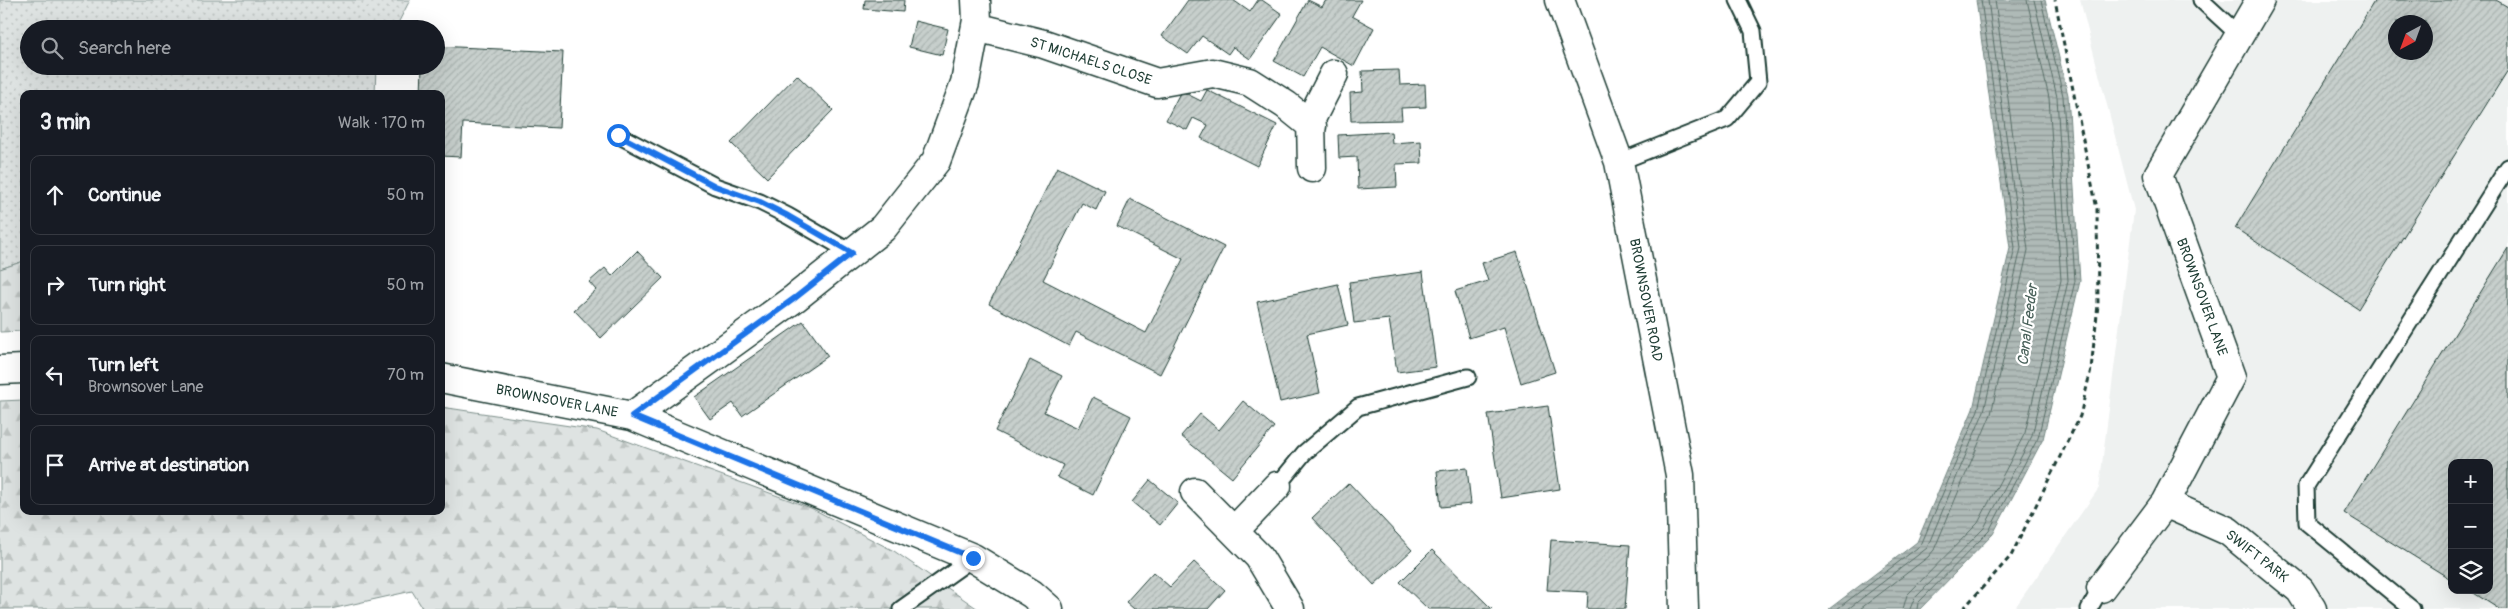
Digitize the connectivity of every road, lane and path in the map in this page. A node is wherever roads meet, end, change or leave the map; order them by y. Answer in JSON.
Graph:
{"nodes":[{"id":1,"x":976,"y":0,"type":"edge"},
{"id":2,"x":1560,"y":0,"type":"edge"},
{"id":3,"x":1738,"y":0,"type":"edge"},
{"id":4,"x":2055,"y":0,"type":"edge"},
{"id":5,"x":2201,"y":0,"type":"edge"},
{"id":6,"x":2260,"y":0,"type":"edge"},
{"id":7,"x":976,"y":27,"type":"junction"},
{"id":8,"x":2240,"y":36,"type":"junction"},
{"id":9,"x":1334,"y":74,"type":"dead end"},
{"id":10,"x":1312,"y":126,"type":"junction"},
{"id":11,"x":618,"y":135,"type":"dead end"},
{"id":12,"x":1619,"y":162,"type":"junction"},
{"id":13,"x":1312,"y":168,"type":"dead end"},
{"id":14,"x":2508,"y":168,"type":"edge"},
{"id":15,"x":852,"y":253,"type":"junction"},
{"id":16,"x":20,"y":369,"type":"edge"},
{"id":17,"x":0,"y":370,"type":"edge"},
{"id":18,"x":1468,"y":376,"type":"dead end"},
{"id":19,"x":445,"y":379,"type":"edge"},
{"id":20,"x":632,"y":416,"type":"junction"},
{"id":21,"x":1277,"y":486,"type":"joint"},
{"id":22,"x":1195,"y":492,"type":"dead end"},
{"id":23,"x":2165,"y":503,"type":"junction"},
{"id":24,"x":1235,"y":530,"type":"junction"},
{"id":25,"x":973,"y":558,"type":"junction"},
{"id":26,"x":2095,"y":599,"type":"edge"},
{"id":27,"x":901,"y":609,"type":"edge"},
{"id":28,"x":1049,"y":609,"type":"edge"},
{"id":29,"x":1290,"y":609,"type":"edge"},
{"id":30,"x":1684,"y":609,"type":"edge"},
{"id":31,"x":1963,"y":609,"type":"edge"},
{"id":32,"x":2312,"y":609,"type":"edge"},
{"id":33,"x":2412,"y":609,"type":"edge"}],
"edges":[{"from":1,"to":7,"type":"street"},
{"from":2,"to":12,"type":"street","name":"BROWNSOVER ROAD"},
{"from":3,"to":12,"type":"lane"},
{"from":4,"to":31,"type":"path"},
{"from":5,"to":8,"type":"lane"},
{"from":6,"to":8,"type":"street","name":"BROWNSOVER LANE"},
{"from":7,"to":10,"type":"street","name":"ST MICHAELS CLOSE"},
{"from":7,"to":15,"type":"street"},
{"from":8,"to":23,"type":"street","name":"BROWNSOVER LANE"},
{"from":9,"to":10,"type":"street"},
{"from":10,"to":13,"type":"street"},
{"from":11,"to":15,"type":"lane"},
{"from":12,"to":30,"type":"street","name":"BROWNSOVER ROAD"},
{"from":14,"to":33,"type":"lane"},
{"from":15,"to":20,"type":"street"},
{"from":16,"to":17,"type":"street"},
{"from":18,"to":21,"type":"lane"},
{"from":19,"to":20,"type":"street","name":"BROWNSOVER LANE"},
{"from":20,"to":25,"type":"street","name":"BROWNSOVER LANE"},
{"from":21,"to":24,"type":"street"},
{"from":22,"to":24,"type":"street"},
{"from":23,"to":26,"type":"street","name":"BROWNSOVER LANE"},
{"from":23,"to":32,"type":"street","name":"SWIFT PARK"},
{"from":24,"to":29,"type":"street"},
{"from":25,"to":27,"type":"lane"},
{"from":25,"to":28,"type":"street","name":"BROWNSOVER LANE"}]}
